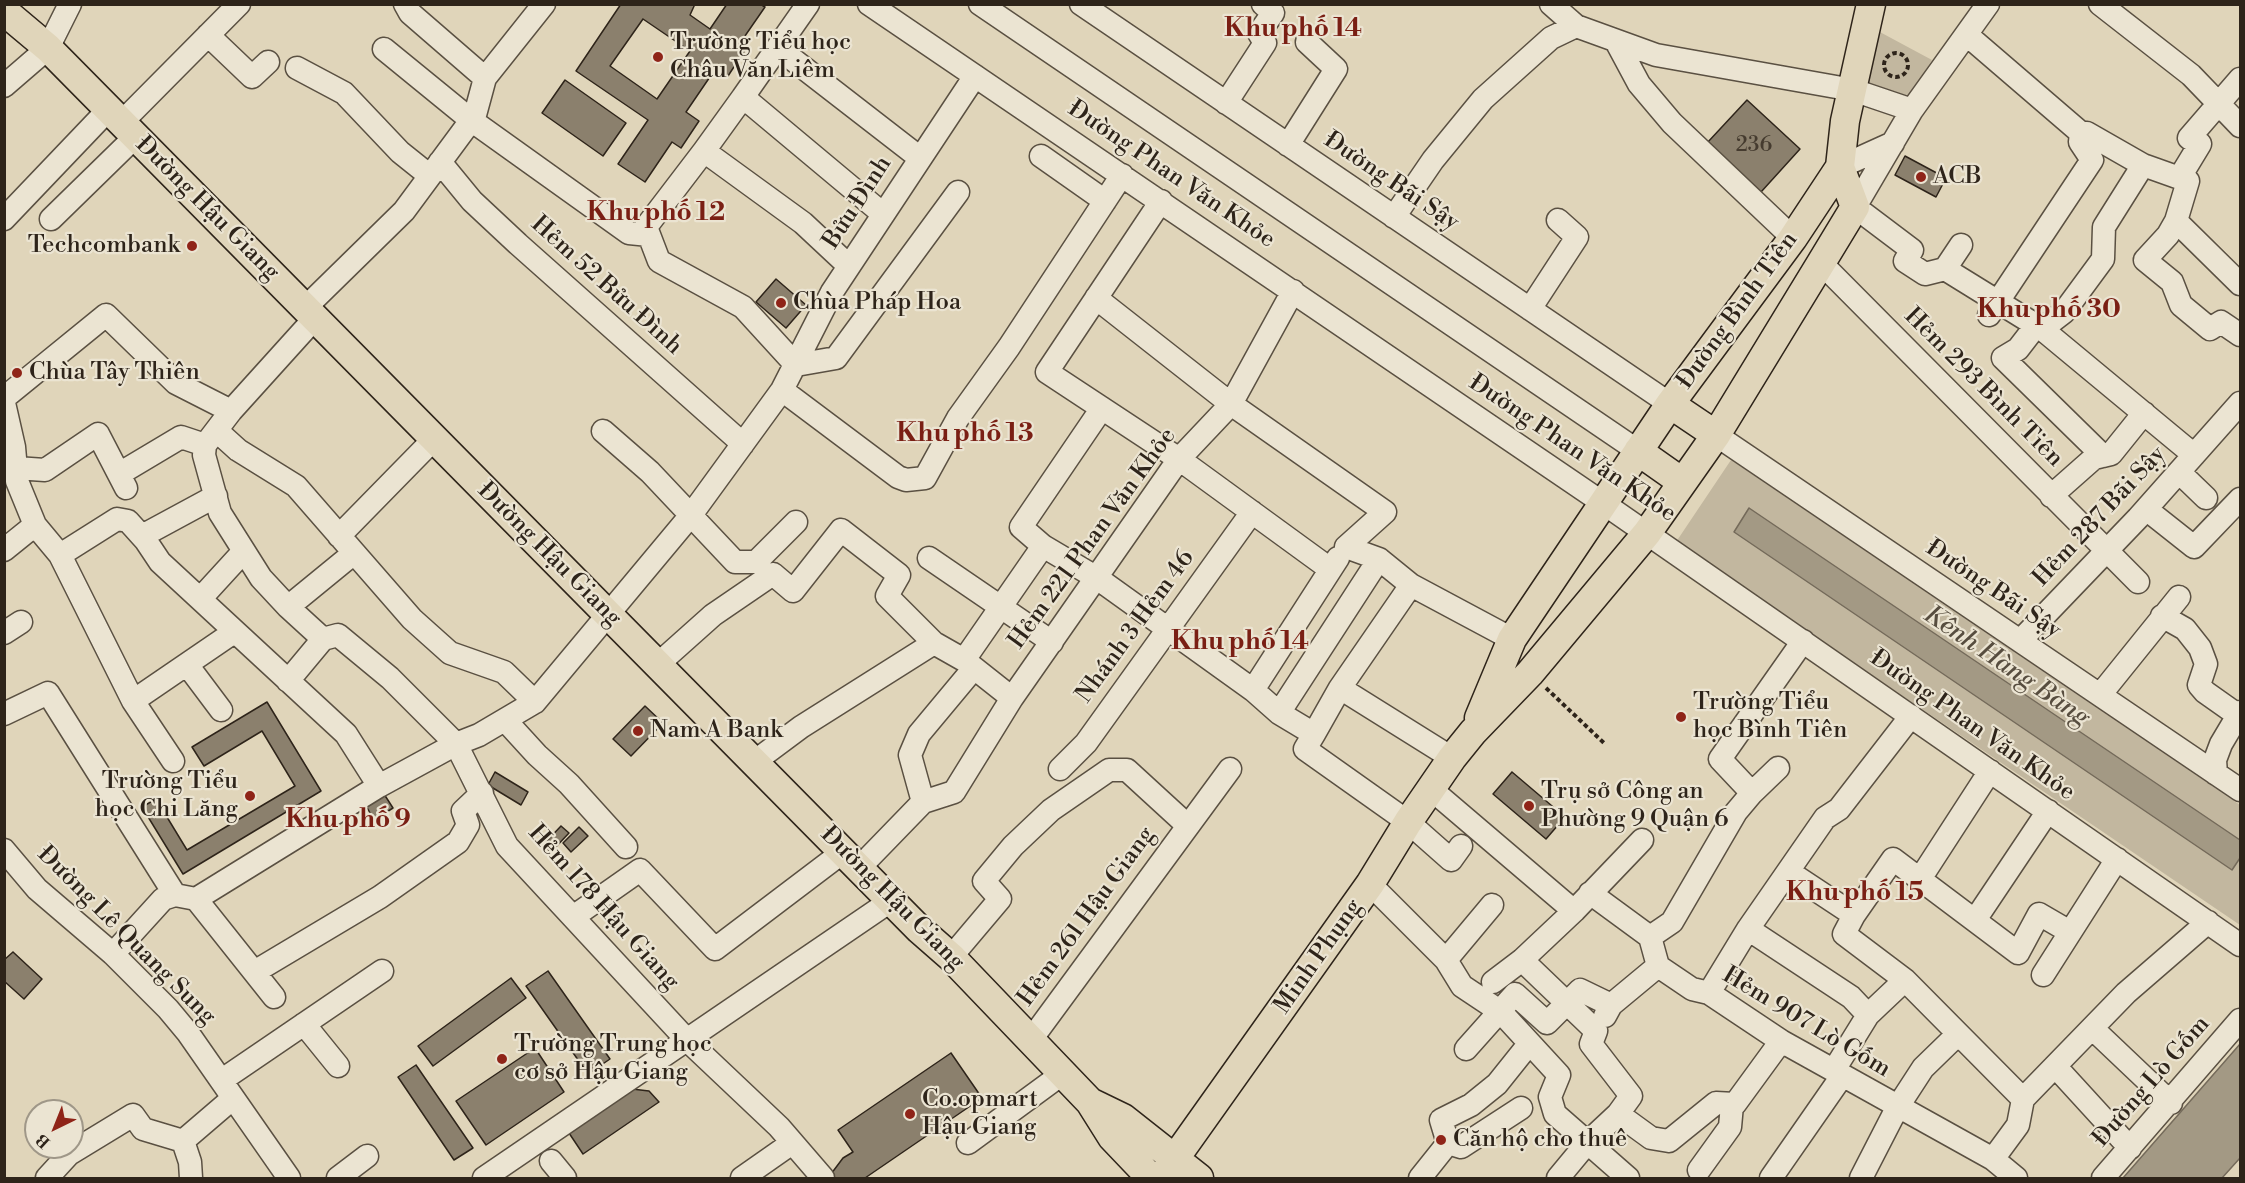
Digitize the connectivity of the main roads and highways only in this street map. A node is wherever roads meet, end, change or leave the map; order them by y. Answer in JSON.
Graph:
{"nodes":[{"id":1,"x":1871,"y":4,"type":"edge"},
{"id":2,"x":4,"y":11,"type":"edge"},
{"id":3,"x":1840,"y":167,"type":"junction"},
{"id":4,"x":1670,"y":404,"type":"junction"},
{"id":5,"x":1716,"y":435,"type":"junction"},
{"id":6,"x":1638,"y":451,"type":"junction"},
{"id":7,"x":1682,"y":482,"type":"junction"},
{"id":8,"x":1604,"y":503,"type":"joint"},
{"id":9,"x":1647,"y":533,"type":"joint"},
{"id":10,"x":1473,"y":732,"type":"junction"},
{"id":11,"x":1090,"y":1102,"type":"junction"},
{"id":12,"x":1168,"y":1169,"type":"edge"},
{"id":13,"x":1151,"y":1179,"type":"edge"},
{"id":14,"x":1199,"y":1179,"type":"edge"}],
"edges":[{"from":1,"to":3,"type":"main road"},
{"from":2,"to":11,"type":"main road","name":"Đường Hậu Giang"},
{"from":3,"to":4,"type":"main road","name":"Đường Bình Tiên"},
{"from":3,"to":5,"type":"main road","name":"Đường Bình Tiên"},
{"from":4,"to":5,"type":"main road"},
{"from":4,"to":6,"type":"main road","name":"Đường Bình Tiên"},
{"from":5,"to":7,"type":"main road","name":"Đường Bình Tiên"},
{"from":6,"to":7,"type":"main road"},
{"from":6,"to":8,"type":"main road","name":"Đường Bình Tiên"},
{"from":7,"to":9,"type":"main road","name":"Đường Bình Tiên"},
{"from":8,"to":10,"type":"main road","name":"Minh Phụng"},
{"from":9,"to":10,"type":"main road","name":"Minh Phụng"},
{"from":10,"to":12,"type":"main road","name":"Minh Phụng"},
{"from":11,"to":12,"type":"main road","name":"Đường Hậu Giang"},
{"from":11,"to":13,"type":"main road","name":"Đường Hậu Giang"},
{"from":12,"to":14,"type":"main road","name":"Đường Hậu Giang"}]}
